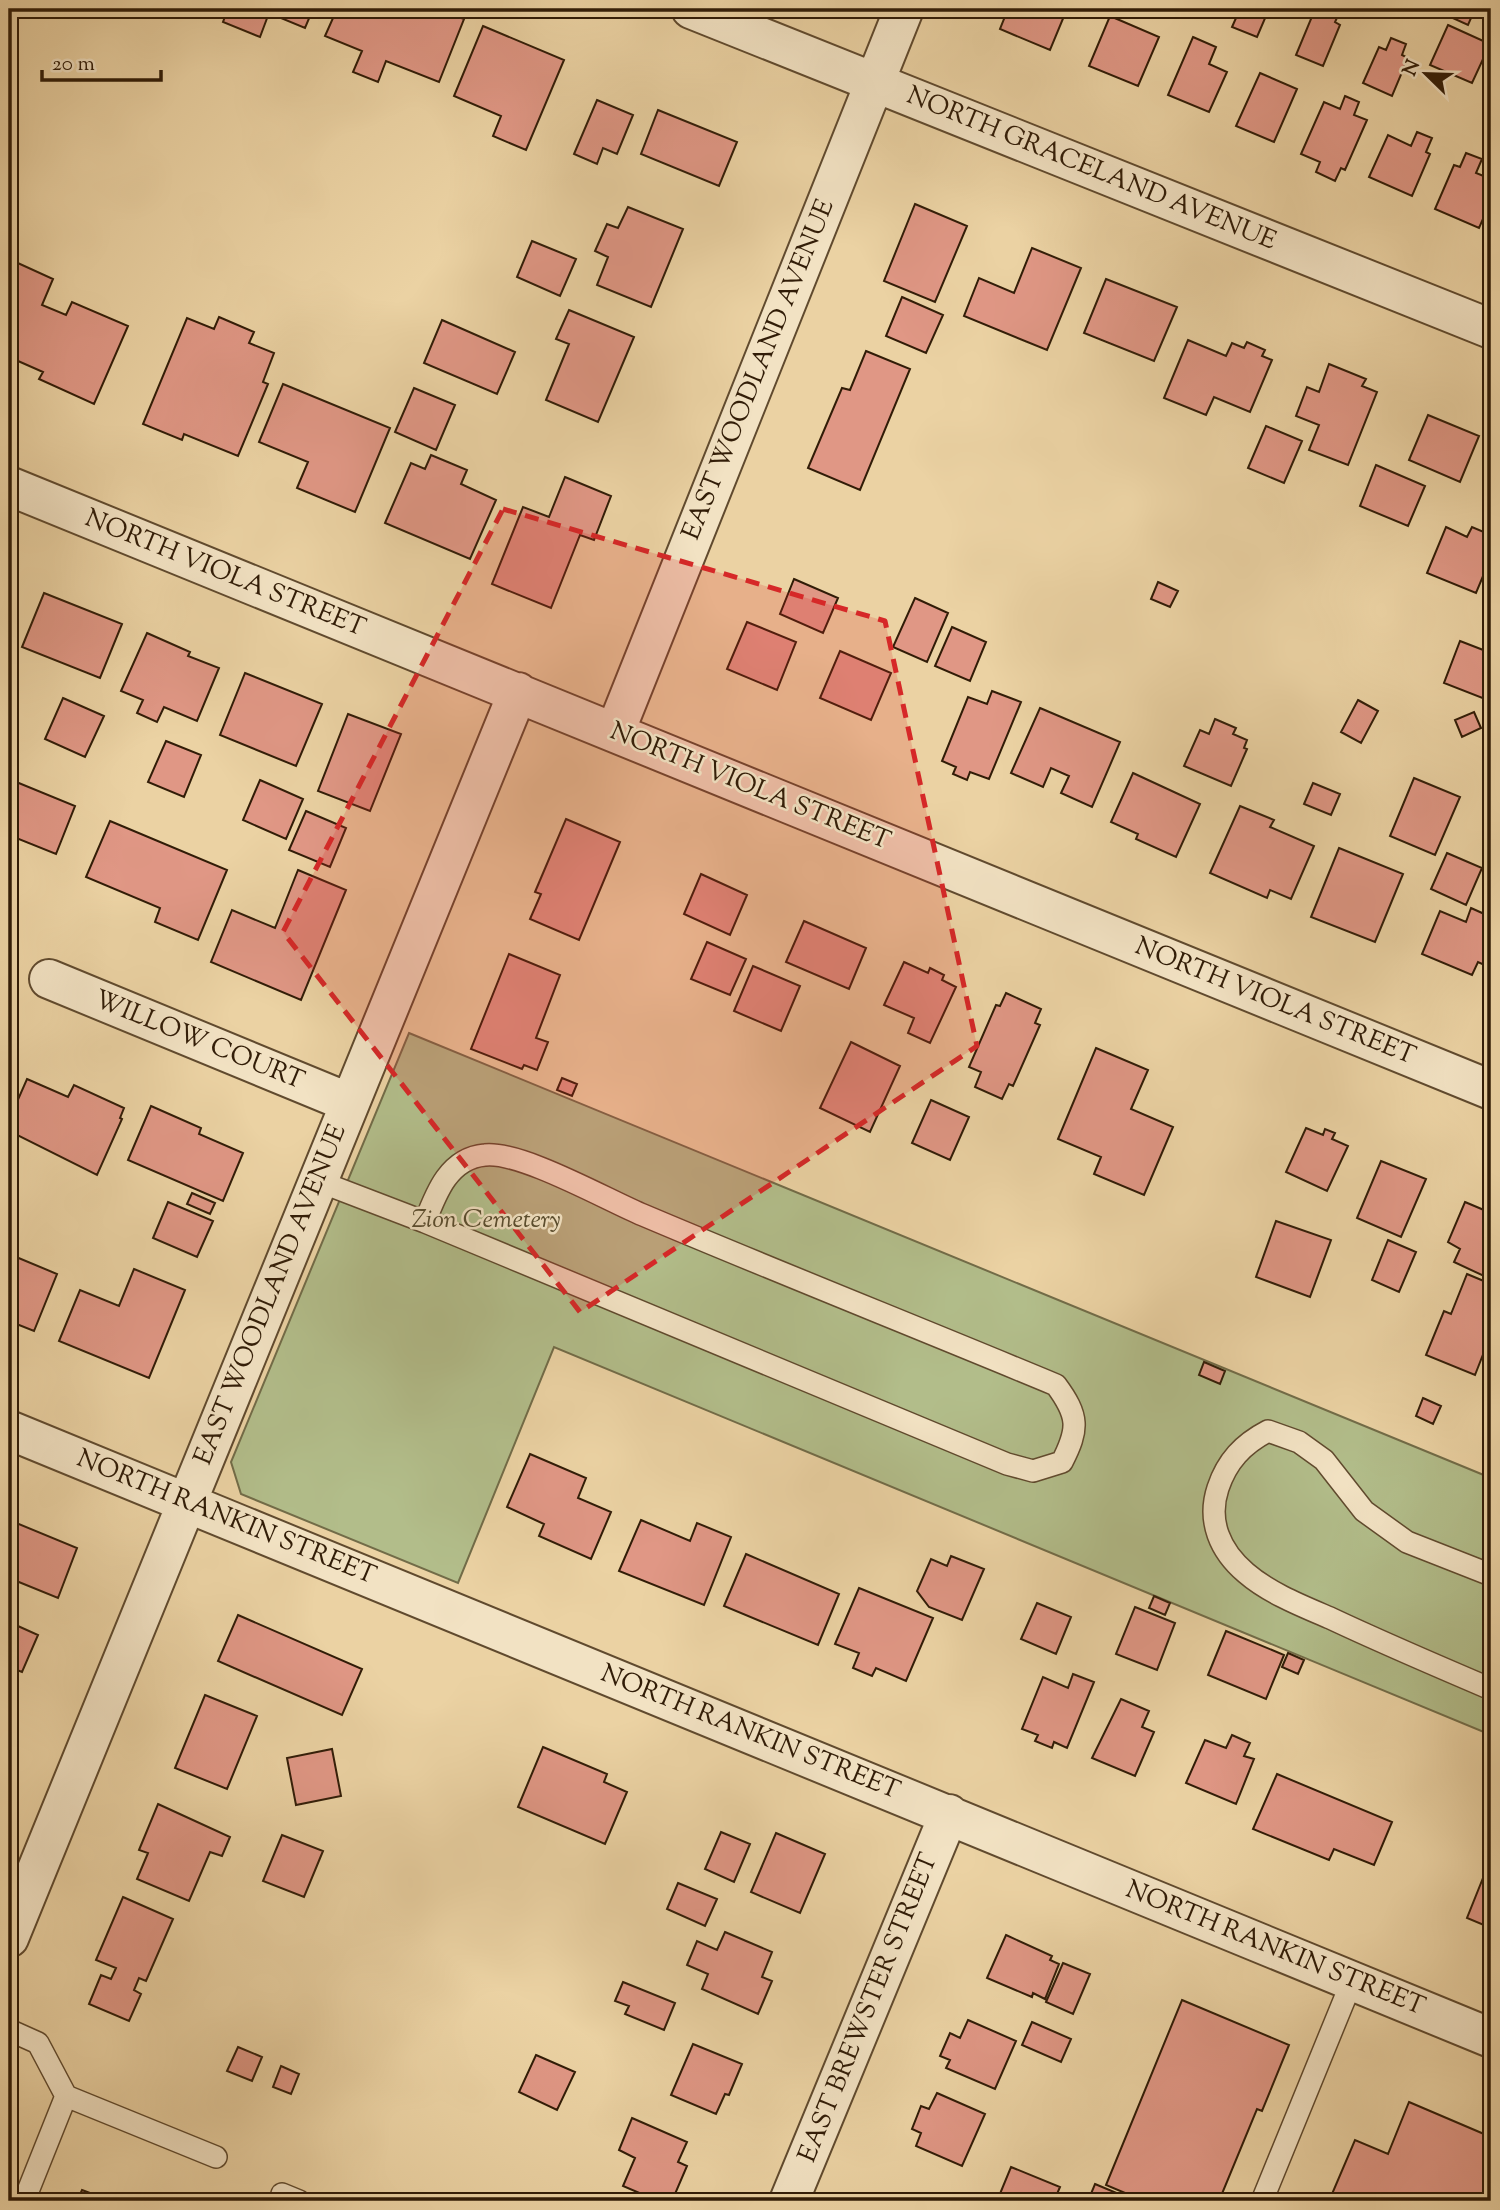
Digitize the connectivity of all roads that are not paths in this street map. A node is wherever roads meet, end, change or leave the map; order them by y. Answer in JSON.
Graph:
{"nodes":[{"id":1,"x":691,"y":9,"type":"edge"},
{"id":2,"x":904,"y":9,"type":"edge"},
{"id":3,"x":875,"y":82,"type":"junction"},
{"id":4,"x":1491,"y":329,"type":"edge"},
{"id":5,"x":9,"y":486,"type":"edge"},
{"id":6,"x":518,"y":692,"type":"junction"},
{"id":7,"x":615,"y":732,"type":"junction"},
{"id":8,"x":49,"y":979,"type":"dead end"},
{"id":9,"x":1491,"y":1090,"type":"edge"},
{"id":10,"x":350,"y":1103,"type":"junction"},
{"id":11,"x":318,"y":1181,"type":"junction"},
{"id":12,"x":425,"y":1222,"type":"junction"},
{"id":13,"x":9,"y":1430,"type":"edge"},
{"id":14,"x":186,"y":1502,"type":"junction"},
{"id":15,"x":1491,"y":1575,"type":"edge"},
{"id":16,"x":1491,"y":1689,"type":"edge"},
{"id":17,"x":949,"y":1814,"type":"junction"},
{"id":18,"x":11,"y":1927,"type":"edge"},
{"id":19,"x":1352,"y":1981,"type":"junction"},
{"id":20,"x":9,"y":2030,"type":"edge"},
{"id":21,"x":1491,"y":2038,"type":"edge"},
{"id":22,"x":66,"y":2096,"type":"junction"},
{"id":23,"x":216,"y":2157,"type":"dead end"},
{"id":24,"x":24,"y":2201,"type":"edge"},
{"id":25,"x":789,"y":2201,"type":"edge"},
{"id":26,"x":1262,"y":2201,"type":"edge"}],
"edges":[{"from":1,"to":3,"type":"street","name":"NORTH GRACELAND AVENUE"},
{"from":2,"to":3,"type":"street","name":"EAST WOODLAND AVENUE"},
{"from":3,"to":4,"type":"street","name":"NORTH GRACELAND AVENUE"},
{"from":3,"to":7,"type":"street","name":"EAST WOODLAND AVENUE"},
{"from":5,"to":6,"type":"street","name":"NORTH VIOLA STREET"},
{"from":6,"to":7,"type":"street","name":"NORTH VIOLA STREET"},
{"from":6,"to":10,"type":"street","name":"EAST WOODLAND AVENUE"},
{"from":7,"to":9,"type":"street","name":"NORTH VIOLA STREET"},
{"from":8,"to":10,"type":"street","name":"WILLOW COURT"},
{"from":10,"to":11,"type":"street","name":"EAST WOODLAND AVENUE"},
{"from":11,"to":12,"type":"lane"},
{"from":11,"to":14,"type":"street","name":"EAST WOODLAND AVENUE"},
{"from":12,"to":12,"type":"lane"},
{"from":13,"to":14,"type":"street","name":"NORTH RANKIN STREET"},
{"from":14,"to":17,"type":"street","name":"NORTH RANKIN STREET"},
{"from":14,"to":18,"type":"street","name":"EAST WOODLAND AVENUE"},
{"from":15,"to":16,"type":"lane"},
{"from":17,"to":19,"type":"street","name":"NORTH RANKIN STREET"},
{"from":17,"to":25,"type":"street","name":"EAST BREWSTER STREET"},
{"from":19,"to":21,"type":"street","name":"NORTH RANKIN STREET"},
{"from":19,"to":26,"type":"lane"},
{"from":20,"to":22,"type":"lane"},
{"from":22,"to":23,"type":"lane"},
{"from":22,"to":24,"type":"lane"}]}
